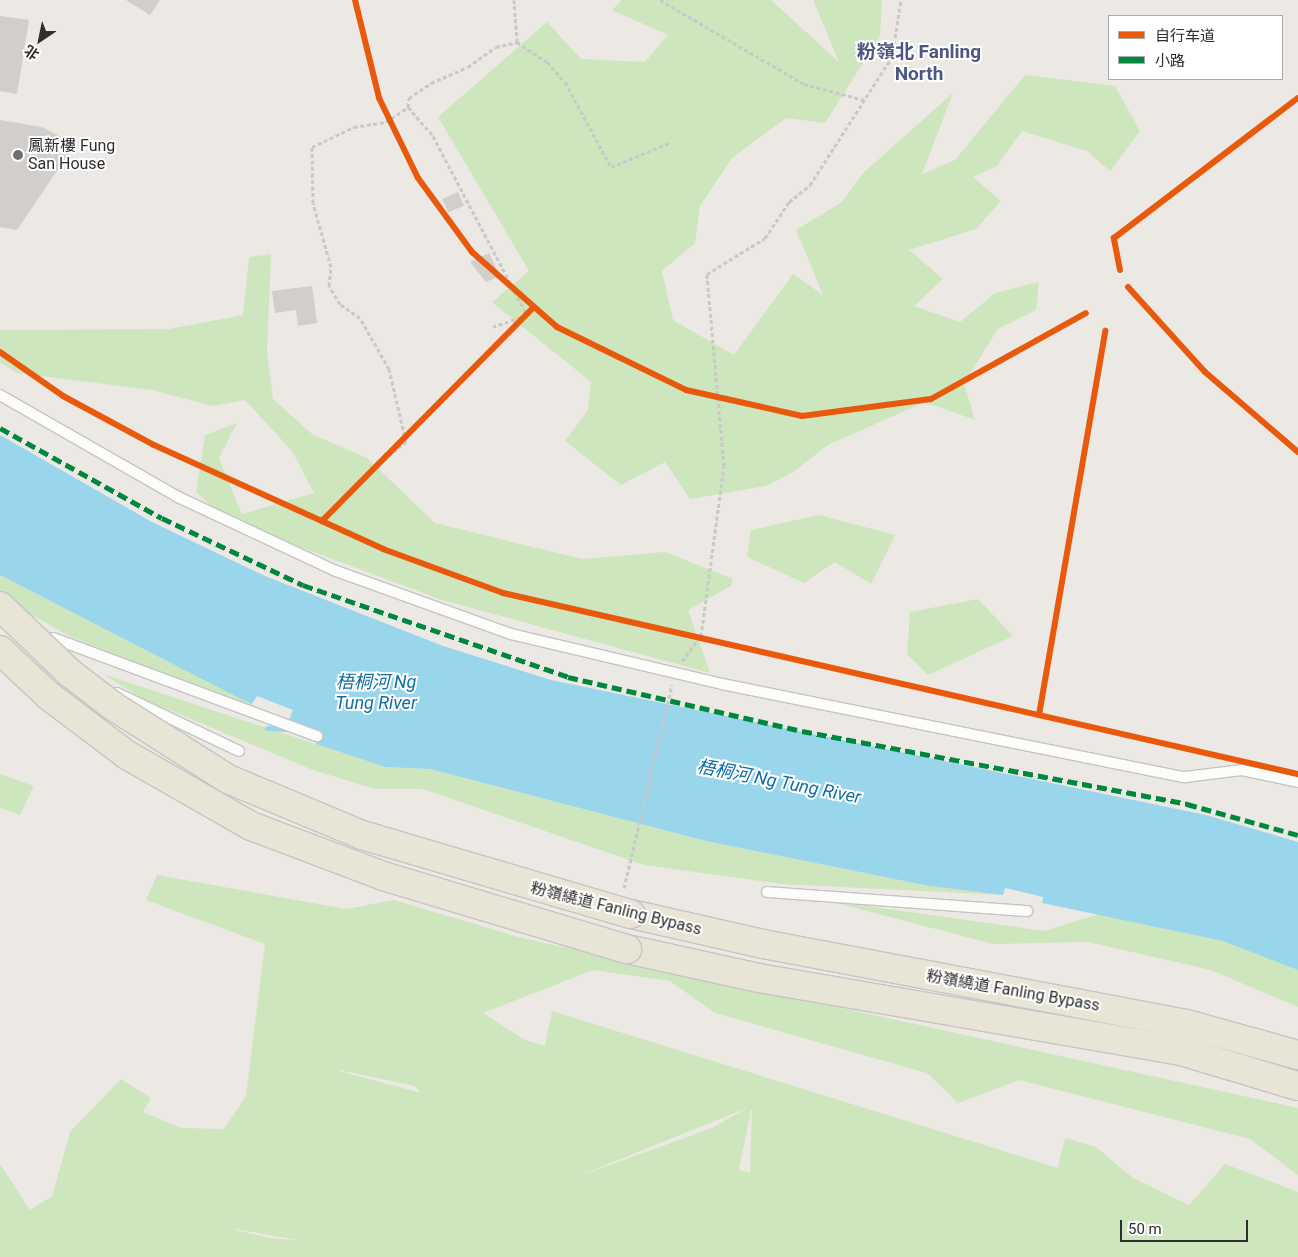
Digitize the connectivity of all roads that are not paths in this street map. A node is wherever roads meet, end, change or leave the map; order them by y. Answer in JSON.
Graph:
{"nodes":[{"id":1,"x":0,"y":395,"type":"edge"},
{"id":2,"x":0,"y":607,"type":"edge"},
{"id":3,"x":52,"y":638,"type":"junction"},
{"id":4,"x":0,"y":650,"type":"edge"},
{"id":5,"x":317,"y":736,"type":"dead end"},
{"id":6,"x":239,"y":751,"type":"dead end"},
{"id":7,"x":1298,"y":782,"type":"edge"},
{"id":8,"x":766,"y":892,"type":"dead end"},
{"id":9,"x":1027,"y":911,"type":"dead end"},
{"id":10,"x":1298,"y":1055,"type":"edge"},
{"id":11,"x":1298,"y":1086,"type":"edge"}],
"edges":[{"from":1,"to":7,"type":"lane"},
{"from":2,"to":3,"type":"lane"},
{"from":2,"to":10,"type":"main road","name":"粉嶺繞道 Fanling Bypass","bridge":true},
{"from":3,"to":5,"type":"lane"},
{"from":3,"to":6,"type":"lane"},
{"from":4,"to":11,"type":"main road","name":"粉嶺繞道 Fanling Bypass","bridge":true},
{"from":8,"to":9,"type":"lane"}]}
